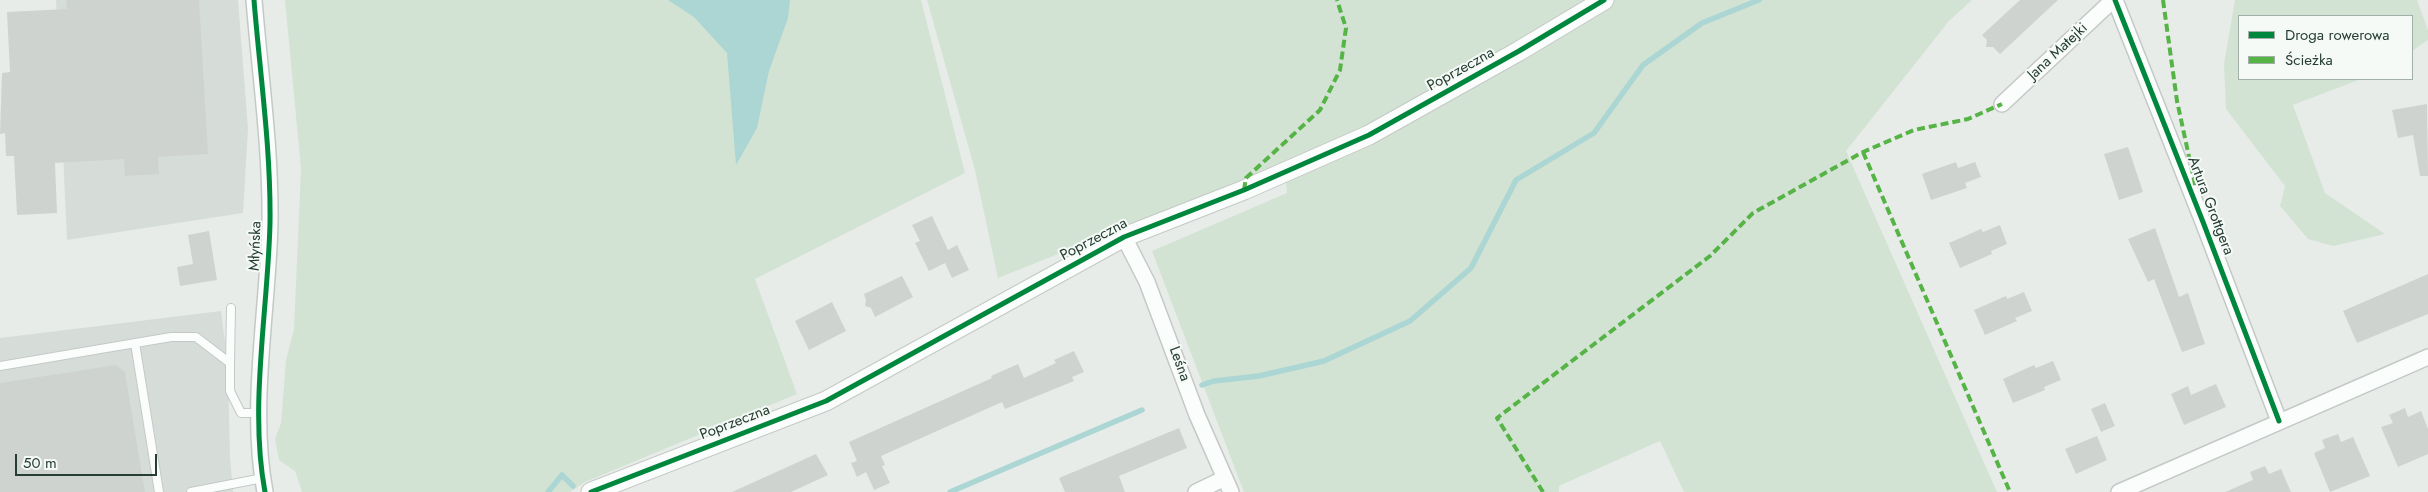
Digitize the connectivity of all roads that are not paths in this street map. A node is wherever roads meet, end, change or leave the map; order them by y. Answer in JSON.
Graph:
{"nodes":[{"id":1,"x":254,"y":0,"type":"edge"},
{"id":2,"x":1604,"y":0,"type":"edge"},
{"id":3,"x":2114,"y":0,"type":"edge"},
{"id":4,"x":2002,"y":104,"type":"dead end"},
{"id":5,"x":1124,"y":237,"type":"junction"},
{"id":6,"x":231,"y":308,"type":"dead end"},
{"id":7,"x":135,"y":343,"type":"junction"},
{"id":8,"x":2428,"y":357,"type":"edge"},
{"id":9,"x":230,"y":363,"type":"junction"},
{"id":10,"x":0,"y":366,"type":"edge"},
{"id":11,"x":259,"y":413,"type":"junction"},
{"id":12,"x":2279,"y":421,"type":"junction"},
{"id":13,"x":264,"y":485,"type":"edge"},
{"id":14,"x":1228,"y":485,"type":"edge"},
{"id":15,"x":159,"y":492,"type":"edge"},
{"id":16,"x":191,"y":492,"type":"edge"},
{"id":17,"x":591,"y":492,"type":"edge"},
{"id":18,"x":1196,"y":492,"type":"edge"},
{"id":19,"x":2119,"y":492,"type":"edge"}],
"edges":[{"from":1,"to":11,"type":"street","name":"Młyńska"},
{"from":2,"to":5,"type":"street","name":"Poprzeczna"},
{"from":3,"to":4,"type":"street","name":"Jana Matejki"},
{"from":3,"to":12,"type":"street","name":"Artura Grottgera"},
{"from":5,"to":14,"type":"street","name":"Leśna"},
{"from":5,"to":17,"type":"street","name":"Poprzeczna"},
{"from":6,"to":9,"type":"lane"},
{"from":7,"to":9,"type":"lane"},
{"from":7,"to":10,"type":"lane"},
{"from":7,"to":15,"type":"lane"},
{"from":8,"to":12,"type":"street"},
{"from":9,"to":11,"type":"lane"},
{"from":11,"to":13,"type":"street","name":"Młyńska"},
{"from":12,"to":19,"type":"street"},
{"from":13,"to":16,"type":"lane"},
{"from":14,"to":18,"type":"street"}]}
